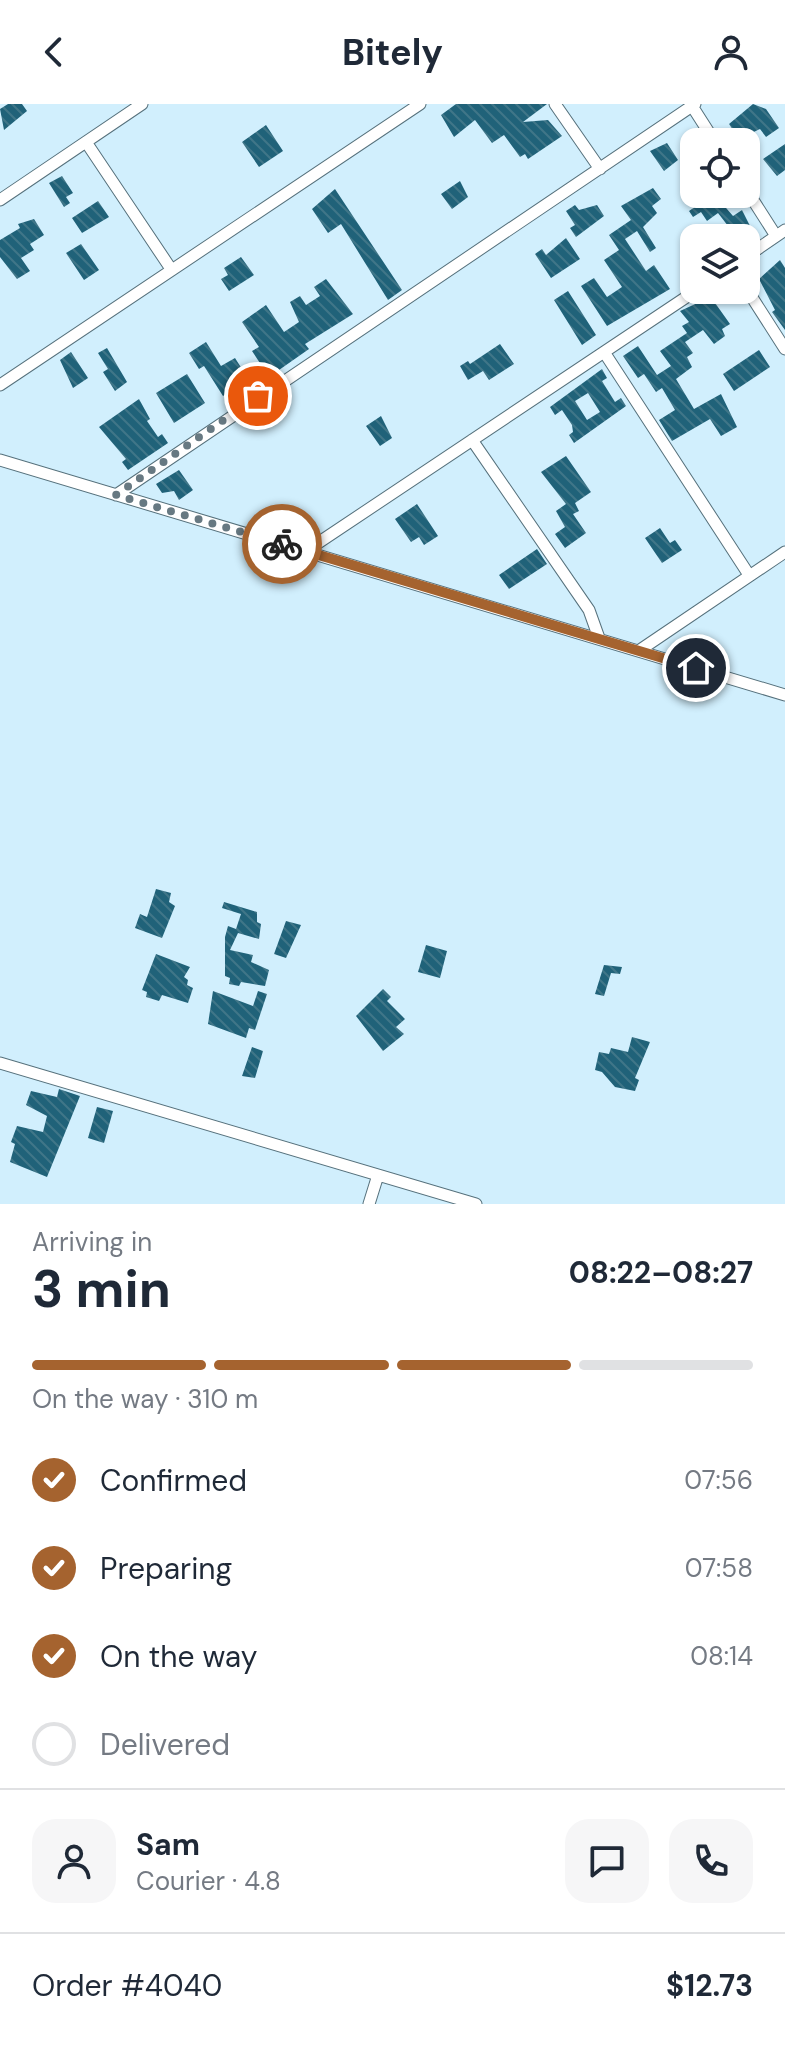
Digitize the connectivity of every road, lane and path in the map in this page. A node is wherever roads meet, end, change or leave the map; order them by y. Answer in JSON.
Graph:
{"nodes":[{"id":1,"x":142,"y":104,"type":"edge"},
{"id":2,"x":420,"y":104,"type":"edge"},
{"id":3,"x":555,"y":104,"type":"edge"},
{"id":4,"x":694,"y":105,"type":"edge"},
{"id":5,"x":707,"y":128,"type":"edge"},
{"id":6,"x":86,"y":142,"type":"junction"},
{"id":7,"x":600,"y":169,"type":"junction"},
{"id":8,"x":0,"y":200,"type":"edge"},
{"id":9,"x":760,"y":207,"type":"edge"},
{"id":10,"x":781,"y":233,"type":"edge"},
{"id":11,"x":760,"y":247,"type":"edge"},
{"id":12,"x":171,"y":269,"type":"junction"},
{"id":13,"x":680,"y":301,"type":"edge"},
{"id":14,"x":756,"y":304,"type":"edge"},
{"id":15,"x":785,"y":349,"type":"edge"},
{"id":16,"x":604,"y":352,"type":"junction"},
{"id":17,"x":0,"y":385,"type":"edge"},
{"id":18,"x":472,"y":440,"type":"junction"},
{"id":19,"x":0,"y":460,"type":"edge"},
{"id":20,"x":116,"y":495,"type":"junction"},
{"id":21,"x":306,"y":551,"type":"junction"},
{"id":22,"x":785,"y":552,"type":"edge"},
{"id":23,"x":749,"y":575,"type":"junction"},
{"id":24,"x":599,"y":638,"type":"junction"},
{"id":25,"x":640,"y":650,"type":"junction"},
{"id":26,"x":785,"y":695,"type":"edge"},
{"id":27,"x":0,"y":1063,"type":"edge"},
{"id":28,"x":378,"y":1175,"type":"junction"},
{"id":29,"x":369,"y":1204,"type":"edge"},
{"id":30,"x":476,"y":1204,"type":"edge"}],
"edges":[{"from":1,"to":6,"type":"street"},
{"from":2,"to":12,"type":"street"},
{"from":3,"to":7,"type":"street"},
{"from":4,"to":5,"type":"street"},
{"from":4,"to":7,"type":"street"},
{"from":6,"to":8,"type":"street"},
{"from":6,"to":12,"type":"street"},
{"from":7,"to":20,"type":"street"},
{"from":9,"to":10,"type":"street"},
{"from":10,"to":11,"type":"street"},
{"from":12,"to":17,"type":"street"},
{"from":13,"to":16,"type":"street"},
{"from":14,"to":15,"type":"street"},
{"from":16,"to":18,"type":"street"},
{"from":16,"to":23,"type":"street"},
{"from":18,"to":21,"type":"street"},
{"from":18,"to":24,"type":"street"},
{"from":19,"to":20,"type":"street"},
{"from":20,"to":21,"type":"street"},
{"from":21,"to":24,"type":"street"},
{"from":22,"to":23,"type":"street"},
{"from":23,"to":25,"type":"street"},
{"from":24,"to":25,"type":"street"},
{"from":25,"to":26,"type":"street"},
{"from":27,"to":28,"type":"street"},
{"from":28,"to":29,"type":"street"},
{"from":28,"to":30,"type":"street"}]}
